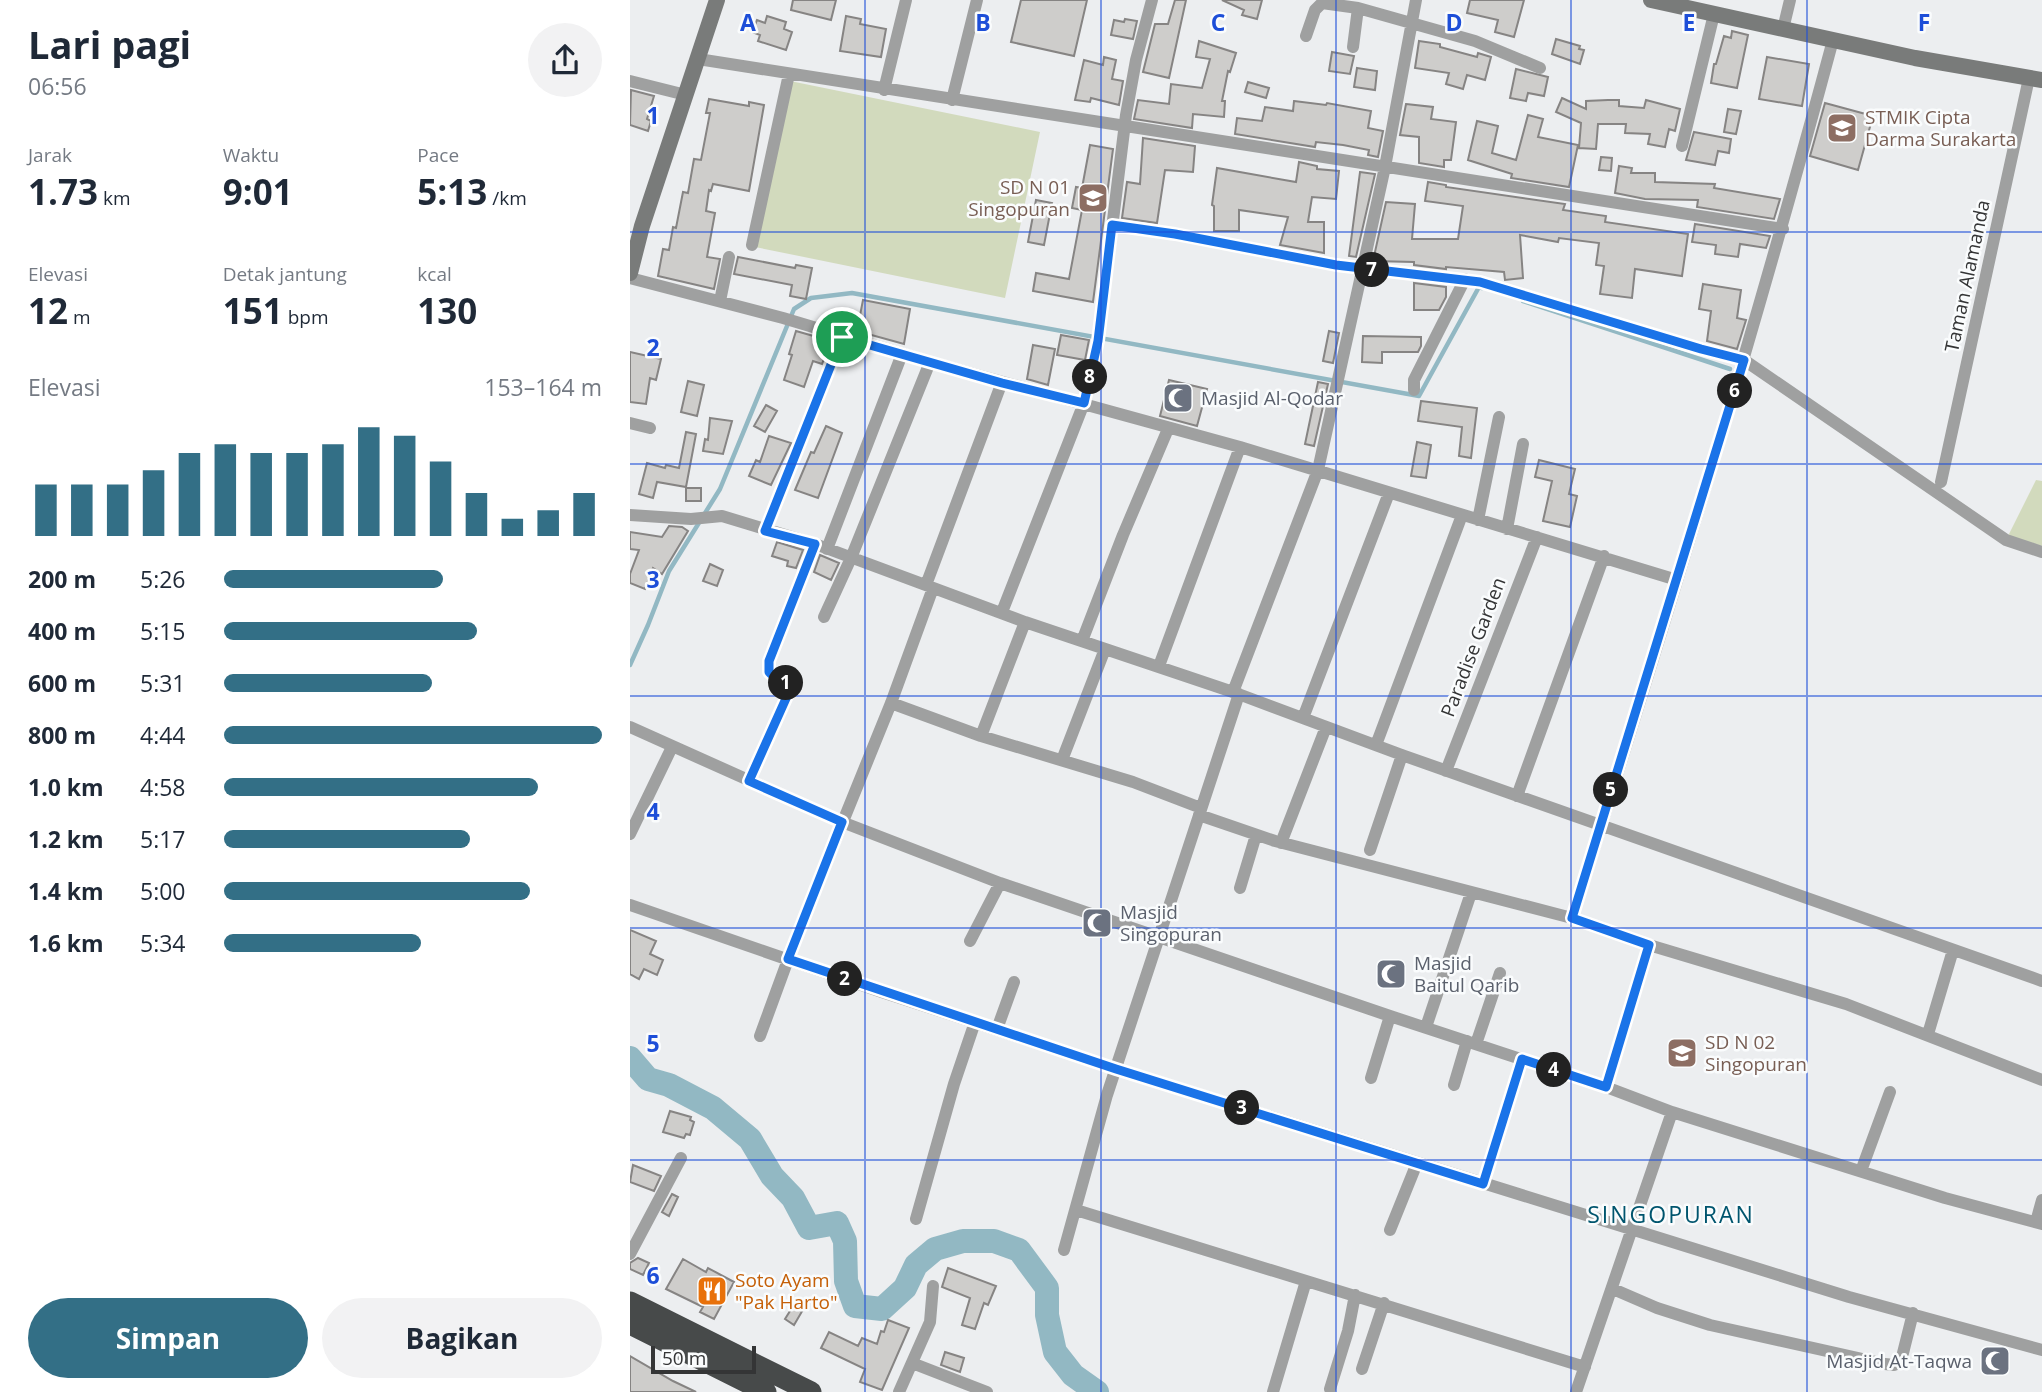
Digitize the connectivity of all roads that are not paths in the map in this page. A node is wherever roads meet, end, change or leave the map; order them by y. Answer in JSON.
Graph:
{"nodes":[{"id":1,"x":717,"y":0,"type":"edge"},
{"id":2,"x":905,"y":0,"type":"edge"},
{"id":3,"x":977,"y":0,"type":"edge"},
{"id":4,"x":1152,"y":0,"type":"edge"},
{"id":5,"x":1416,"y":0,"type":"edge"},
{"id":6,"x":1651,"y":0,"type":"edge"},
{"id":7,"x":1790,"y":0,"type":"edge"},
{"id":8,"x":1358,"y":8,"type":"junction"},
{"id":9,"x":1714,"y":14,"type":"junction"},
{"id":10,"x":1412,"y":23,"type":"junction"},
{"id":11,"x":1783,"y":29,"type":"junction"},
{"id":12,"x":1306,"y":36,"type":"dead end"},
{"id":13,"x":1833,"y":40,"type":"junction"},
{"id":14,"x":1353,"y":47,"type":"dead end"},
{"id":15,"x":698,"y":59,"type":"junction"},
{"id":16,"x":1540,"y":68,"type":"dead end"},
{"id":17,"x":789,"y":74,"type":"junction"},
{"id":18,"x":2036,"y":79,"type":"edge"},
{"id":19,"x":630,"y":81,"type":"edge"},
{"id":20,"x":884,"y":90,"type":"junction"},
{"id":21,"x":686,"y":95,"type":"junction"},
{"id":22,"x":952,"y":100,"type":"junction"},
{"id":23,"x":1124,"y":127,"type":"junction"},
{"id":24,"x":1682,"y":146,"type":"dead end"},
{"id":25,"x":1385,"y":167,"type":"junction"},
{"id":26,"x":636,"y":224,"type":"edge"},
{"id":27,"x":1112,"y":225,"type":"junction"},
{"id":28,"x":1783,"y":229,"type":"junction"},
{"id":29,"x":752,"y":245,"type":"dead end"},
{"id":30,"x":729,"y":257,"type":"dead end"},
{"id":31,"x":1363,"y":269,"type":"junction"},
{"id":32,"x":630,"y":272,"type":"edge"},
{"id":33,"x":630,"y":278,"type":"edge"},
{"id":34,"x":1465,"y":279,"type":"junction"},
{"id":35,"x":720,"y":301,"type":"junction"},
{"id":36,"x":842,"y":337,"type":"junction"},
{"id":37,"x":902,"y":354,"type":"junction"},
{"id":38,"x":1744,"y":360,"type":"junction"},
{"id":39,"x":930,"y":362,"type":"junction"},
{"id":40,"x":1002,"y":383,"type":"junction"},
{"id":41,"x":1414,"y":390,"type":"dead end"},
{"id":42,"x":1084,"y":403,"type":"junction"},
{"id":43,"x":1499,"y":417,"type":"dead end"},
{"id":44,"x":630,"y":423,"type":"edge"},
{"id":45,"x":650,"y":428,"type":"dead end"},
{"id":46,"x":1168,"y":429,"type":"junction"},
{"id":47,"x":1523,"y":444,"type":"dead end"},
{"id":48,"x":1240,"y":447,"type":"junction"},
{"id":49,"x":1318,"y":470,"type":"junction"},
{"id":50,"x":1941,"y":482,"type":"dead end"},
{"id":51,"x":1389,"y":493,"type":"junction"},
{"id":52,"x":630,"y":515,"type":"edge"},
{"id":53,"x":1462,"y":515,"type":"junction"},
{"id":54,"x":1479,"y":520,"type":"junction"},
{"id":55,"x":1507,"y":528,"type":"junction"},
{"id":56,"x":765,"y":531,"type":"junction"},
{"id":57,"x":1536,"y":537,"type":"junction"},
{"id":58,"x":821,"y":547,"type":"junction"},
{"id":59,"x":2042,"y":552,"type":"edge"},
{"id":60,"x":1604,"y":556,"type":"junction"},
{"id":61,"x":851,"y":558,"type":"junction"},
{"id":62,"x":1676,"y":580,"type":"junction"},
{"id":63,"x":929,"y":587,"type":"junction"},
{"id":64,"x":1002,"y":612,"type":"junction"},
{"id":65,"x":824,"y":617,"type":"dead end"},
{"id":66,"x":1025,"y":622,"type":"junction"},
{"id":67,"x":1082,"y":641,"type":"junction"},
{"id":68,"x":1105,"y":649,"type":"junction"},
{"id":69,"x":1159,"y":666,"type":"junction"},
{"id":70,"x":1236,"y":693,"type":"junction"},
{"id":71,"x":891,"y":703,"type":"junction"},
{"id":72,"x":1303,"y":718,"type":"junction"},
{"id":73,"x":630,"y":727,"type":"edge"},
{"id":74,"x":1326,"y":727,"type":"junction"},
{"id":75,"x":981,"y":736,"type":"junction"},
{"id":76,"x":1376,"y":745,"type":"junction"},
{"id":77,"x":672,"y":747,"type":"junction"},
{"id":78,"x":1402,"y":755,"type":"junction"},
{"id":79,"x":1062,"y":760,"type":"junction"},
{"id":80,"x":1446,"y":771,"type":"junction"},
{"id":81,"x":749,"y":781,"type":"junction"},
{"id":82,"x":1517,"y":796,"type":"junction"},
{"id":83,"x":1200,"y":812,"type":"junction"},
{"id":84,"x":842,"y":822,"type":"junction"},
{"id":85,"x":1601,"y":824,"type":"junction"},
{"id":86,"x":632,"y":825,"type":"edge"},
{"id":87,"x":1256,"y":835,"type":"junction"},
{"id":88,"x":1281,"y":843,"type":"junction"},
{"id":89,"x":1370,"y":850,"type":"dead end"},
{"id":90,"x":1000,"y":883,"type":"junction"},
{"id":91,"x":1240,"y":888,"type":"dead end"},
{"id":92,"x":1471,"y":893,"type":"junction"},
{"id":93,"x":630,"y":905,"type":"edge"},
{"id":94,"x":1572,"y":918,"type":"junction"},
{"id":95,"x":1160,"y":938,"type":"junction"},
{"id":96,"x":970,"y":941,"type":"dead end"},
{"id":97,"x":1649,"y":945,"type":"junction"},
{"id":98,"x":1953,"y":950,"type":"junction"},
{"id":99,"x":788,"y":959,"type":"junction"},
{"id":100,"x":1500,"y":973,"type":"dead end"},
{"id":101,"x":2042,"y":981,"type":"edge"},
{"id":102,"x":1014,"y":982,"type":"dead end"},
{"id":103,"x":1390,"y":1016,"type":"junction"},
{"id":104,"x":975,"y":1022,"type":"junction"},
{"id":105,"x":1426,"y":1027,"type":"junction"},
{"id":106,"x":997,"y":1029,"type":"junction"},
{"id":107,"x":1928,"y":1034,"type":"junction"},
{"id":108,"x":760,"y":1037,"type":"dead end"},
{"id":109,"x":1471,"y":1042,"type":"junction"},
{"id":110,"x":1522,"y":1059,"type":"junction"},
{"id":111,"x":1116,"y":1069,"type":"junction"},
{"id":112,"x":1371,"y":1078,"type":"dead end"},
{"id":113,"x":2042,"y":1080,"type":"edge"},
{"id":114,"x":1454,"y":1085,"type":"dead end"},
{"id":115,"x":1606,"y":1087,"type":"junction"},
{"id":116,"x":1890,"y":1092,"type":"dead end"},
{"id":117,"x":1672,"y":1112,"type":"junction"},
{"id":118,"x":681,"y":1158,"type":"dead end"},
{"id":119,"x":1417,"y":1163,"type":"junction"},
{"id":120,"x":1860,"y":1171,"type":"junction"},
{"id":121,"x":1483,"y":1184,"type":"junction"},
{"id":122,"x":2042,"y":1200,"type":"edge"},
{"id":123,"x":1076,"y":1210,"type":"junction"},
{"id":124,"x":916,"y":1219,"type":"dead end"},
{"id":125,"x":2039,"y":1223,"type":"edge"},
{"id":126,"x":1390,"y":1230,"type":"dead end"},
{"id":127,"x":1633,"y":1230,"type":"junction"},
{"id":128,"x":1065,"y":1250,"type":"dead end"},
{"id":129,"x":630,"y":1254,"type":"edge"},
{"id":130,"x":1306,"y":1281,"type":"junction"},
{"id":131,"x":933,"y":1286,"type":"dead end"},
{"id":132,"x":1613,"y":1289,"type":"junction"},
{"id":133,"x":1355,"y":1295,"type":"junction"},
{"id":134,"x":630,"y":1302,"type":"edge"},
{"id":135,"x":1384,"y":1303,"type":"junction"},
{"id":136,"x":1913,"y":1313,"type":"junction"},
{"id":137,"x":630,"y":1324,"type":"edge"},
{"id":138,"x":656,"y":1326,"type":"junction"},
{"id":139,"x":2042,"y":1350,"type":"edge"},
{"id":140,"x":912,"y":1363,"type":"junction"},
{"id":141,"x":1585,"y":1367,"type":"junction"},
{"id":142,"x":1362,"y":1368,"type":"dead end"},
{"id":143,"x":1330,"y":1389,"type":"dead end"},
{"id":144,"x":766,"y":1392,"type":"edge"},
{"id":145,"x":811,"y":1392,"type":"edge"},
{"id":146,"x":899,"y":1392,"type":"edge"},
{"id":147,"x":987,"y":1392,"type":"edge"},
{"id":148,"x":1273,"y":1392,"type":"edge"},
{"id":149,"x":1576,"y":1392,"type":"edge"}],
"edges":[{"from":1,"to":15,"type":"street"},
{"from":2,"to":20,"type":"street"},
{"from":3,"to":22,"type":"street"},
{"from":4,"to":23,"type":"street"},
{"from":5,"to":10,"type":"street"},
{"from":6,"to":9,"type":"street"},
{"from":7,"to":11,"type":"street"},
{"from":8,"to":10,"type":"street"},
{"from":8,"to":12,"type":"street"},
{"from":8,"to":14,"type":"street"},
{"from":9,"to":11,"type":"street"},
{"from":9,"to":24,"type":"street"},
{"from":10,"to":16,"type":"street"},
{"from":10,"to":25,"type":"street"},
{"from":11,"to":13,"type":"street"},
{"from":13,"to":18,"type":"street"},
{"from":13,"to":28,"type":"street"},
{"from":15,"to":17,"type":"street"},
{"from":15,"to":21,"type":"street"},
{"from":17,"to":20,"type":"street"},
{"from":17,"to":29,"type":"street"},
{"from":18,"to":50,"type":"street","name":"Taman Alamanda"},
{"from":19,"to":21,"type":"street"},
{"from":20,"to":22,"type":"street"},
{"from":21,"to":26,"type":"street"},
{"from":22,"to":23,"type":"street"},
{"from":23,"to":25,"type":"street"},
{"from":23,"to":27,"type":"street"},
{"from":25,"to":28,"type":"street"},
{"from":25,"to":31,"type":"street"},
{"from":26,"to":32,"type":"street"},
{"from":27,"to":31,"type":"street"},
{"from":27,"to":42,"type":"street"},
{"from":28,"to":38,"type":"street"},
{"from":30,"to":35,"type":"street"},
{"from":31,"to":34,"type":"street"},
{"from":31,"to":49,"type":"street"},
{"from":33,"to":35,"type":"street"},
{"from":34,"to":38,"type":"street"},
{"from":34,"to":41,"type":"street"},
{"from":35,"to":36,"type":"street"},
{"from":36,"to":37,"type":"street"},
{"from":36,"to":56,"type":"street"},
{"from":37,"to":39,"type":"street"},
{"from":37,"to":58,"type":"street"},
{"from":38,"to":59,"type":"street"},
{"from":38,"to":62,"type":"street"},
{"from":39,"to":40,"type":"street"},
{"from":39,"to":61,"type":"street"},
{"from":40,"to":42,"type":"street"},
{"from":40,"to":63,"type":"street"},
{"from":42,"to":46,"type":"street"},
{"from":42,"to":64,"type":"street"},
{"from":43,"to":54,"type":"street"},
{"from":44,"to":45,"type":"street"},
{"from":46,"to":48,"type":"street"},
{"from":46,"to":67,"type":"street"},
{"from":47,"to":55,"type":"street"},
{"from":48,"to":49,"type":"street"},
{"from":48,"to":69,"type":"street"},
{"from":49,"to":51,"type":"street"},
{"from":49,"to":70,"type":"street"},
{"from":51,"to":53,"type":"street"},
{"from":51,"to":72,"type":"street"},
{"from":52,"to":56,"type":"street"},
{"from":53,"to":54,"type":"street"},
{"from":53,"to":76,"type":"street"},
{"from":54,"to":55,"type":"street"},
{"from":55,"to":57,"type":"street"},
{"from":56,"to":58,"type":"street"},
{"from":57,"to":60,"type":"street"},
{"from":57,"to":80,"type":"street","name":"Paradise Garden"},
{"from":58,"to":61,"type":"street"},
{"from":58,"to":81,"type":"street"},
{"from":60,"to":62,"type":"street"},
{"from":60,"to":82,"type":"street"},
{"from":61,"to":63,"type":"street"},
{"from":61,"to":65,"type":"street"},
{"from":62,"to":85,"type":"street"},
{"from":63,"to":64,"type":"street"},
{"from":63,"to":71,"type":"street"},
{"from":64,"to":66,"type":"street"},
{"from":66,"to":67,"type":"street"},
{"from":66,"to":75,"type":"street"},
{"from":67,"to":68,"type":"street"},
{"from":68,"to":69,"type":"street"},
{"from":68,"to":79,"type":"street"},
{"from":69,"to":70,"type":"street"},
{"from":70,"to":72,"type":"street"},
{"from":70,"to":83,"type":"street"},
{"from":71,"to":75,"type":"street"},
{"from":71,"to":84,"type":"street"},
{"from":72,"to":74,"type":"street"},
{"from":73,"to":77,"type":"street"},
{"from":74,"to":76,"type":"street"},
{"from":74,"to":88,"type":"street"},
{"from":75,"to":79,"type":"street"},
{"from":76,"to":78,"type":"street"},
{"from":77,"to":81,"type":"street"},
{"from":77,"to":86,"type":"street"},
{"from":78,"to":80,"type":"street"},
{"from":78,"to":89,"type":"street"},
{"from":79,"to":83,"type":"street"},
{"from":80,"to":82,"type":"street"},
{"from":81,"to":84,"type":"street"},
{"from":82,"to":85,"type":"street"},
{"from":83,"to":87,"type":"street"},
{"from":83,"to":95,"type":"street"},
{"from":84,"to":90,"type":"street"},
{"from":84,"to":99,"type":"street"},
{"from":85,"to":94,"type":"street"},
{"from":85,"to":98,"type":"street"},
{"from":87,"to":88,"type":"street"},
{"from":87,"to":91,"type":"street"},
{"from":88,"to":92,"type":"street"},
{"from":90,"to":95,"type":"street"},
{"from":90,"to":96,"type":"street"},
{"from":92,"to":94,"type":"street"},
{"from":92,"to":105,"type":"street"},
{"from":93,"to":99,"type":"street"},
{"from":94,"to":97,"type":"street"},
{"from":95,"to":103,"type":"street"},
{"from":95,"to":111,"type":"street"},
{"from":97,"to":107,"type":"street"},
{"from":97,"to":115,"type":"street"},
{"from":98,"to":101,"type":"street"},
{"from":98,"to":107,"type":"street"},
{"from":99,"to":104,"type":"street"},
{"from":99,"to":108,"type":"street"},
{"from":100,"to":109,"type":"street"},
{"from":102,"to":106,"type":"street"},
{"from":103,"to":105,"type":"street"},
{"from":103,"to":112,"type":"street"},
{"from":104,"to":106,"type":"street"},
{"from":104,"to":124,"type":"street"},
{"from":105,"to":109,"type":"street"},
{"from":106,"to":111,"type":"street"},
{"from":107,"to":113,"type":"street"},
{"from":109,"to":110,"type":"street"},
{"from":109,"to":114,"type":"street"},
{"from":110,"to":115,"type":"street"},
{"from":110,"to":121,"type":"street"},
{"from":111,"to":119,"type":"street"},
{"from":111,"to":123,"type":"street"},
{"from":115,"to":117,"type":"street"},
{"from":116,"to":120,"type":"street"},
{"from":117,"to":120,"type":"street"},
{"from":117,"to":127,"type":"street"},
{"from":118,"to":129,"type":"street"},
{"from":119,"to":121,"type":"street"},
{"from":119,"to":126,"type":"street"},
{"from":120,"to":125,"type":"street"},
{"from":121,"to":127,"type":"street"},
{"from":122,"to":125,"type":"street"},
{"from":123,"to":128,"type":"street"},
{"from":123,"to":130,"type":"street"},
{"from":127,"to":132,"type":"street"},
{"from":127,"to":136,"type":"street"},
{"from":130,"to":133,"type":"street"},
{"from":130,"to":148,"type":"street"},
{"from":131,"to":140,"type":"street"},
{"from":132,"to":136,"type":"street"},
{"from":132,"to":141,"type":"street"},
{"from":133,"to":135,"type":"street"},
{"from":133,"to":143,"type":"street"},
{"from":134,"to":138,"type":"highway"},
{"from":135,"to":141,"type":"street"},
{"from":135,"to":142,"type":"street"},
{"from":136,"to":139,"type":"street"},
{"from":137,"to":138,"type":"highway"},
{"from":138,"to":144,"type":"highway"},
{"from":138,"to":145,"type":"highway"},
{"from":140,"to":146,"type":"street"},
{"from":140,"to":147,"type":"street"},
{"from":141,"to":149,"type":"street"}]}
